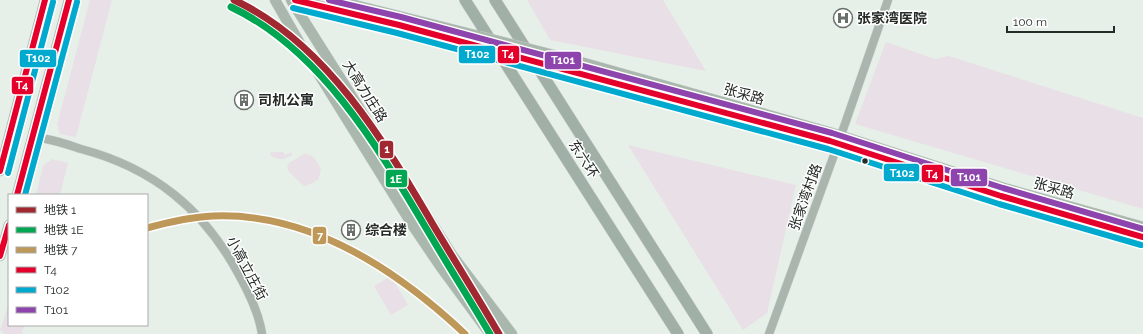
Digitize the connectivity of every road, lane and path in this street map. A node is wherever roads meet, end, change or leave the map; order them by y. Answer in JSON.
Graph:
{"nodes":[{"id":1,"x":45,"y":0,"type":"edge"},
{"id":2,"x":69,"y":0,"type":"edge"},
{"id":3,"x":275,"y":0,"type":"edge"},
{"id":4,"x":290,"y":0,"type":"edge"},
{"id":5,"x":295,"y":0,"type":"edge"},
{"id":6,"x":334,"y":0,"type":"edge"},
{"id":7,"x":465,"y":0,"type":"edge"},
{"id":8,"x":495,"y":0,"type":"edge"},
{"id":9,"x":888,"y":0,"type":"edge"},
{"id":10,"x":315,"y":37,"type":"junction"},
{"id":11,"x":302,"y":47,"type":"junction"},
{"id":12,"x":31,"y":140,"type":"junction"},
{"id":13,"x":839,"y":140,"type":"junction"},
{"id":14,"x":0,"y":171,"type":"edge"},
{"id":15,"x":17,"y":194,"type":"edge"},
{"id":16,"x":1143,"y":227,"type":"edge"},
{"id":17,"x":8,"y":228,"type":"edge"},
{"id":18,"x":1143,"y":237,"type":"edge"},
{"id":19,"x":0,"y":256,"type":"edge"},
{"id":20,"x":262,"y":334,"type":"edge"},
{"id":21,"x":490,"y":334,"type":"edge"},
{"id":22,"x":512,"y":334,"type":"edge"},
{"id":23,"x":678,"y":334,"type":"edge"},
{"id":24,"x":707,"y":334,"type":"edge"},
{"id":25,"x":769,"y":334,"type":"edge"}],
"edges":[{"from":1,"to":14,"type":"main road"},
{"from":2,"to":12,"type":"main road"},
{"from":3,"to":11,"type":"main road"},
{"from":4,"to":10,"type":"main road","name":"大高力庄路"},
{"from":5,"to":13,"type":"main road","name":"张采路","bridge":true},
{"from":6,"to":13,"type":"main road","name":"张采路","bridge":true},
{"from":7,"to":23,"type":"highway","name":"东六环"},
{"from":8,"to":24,"type":"highway","name":"东六环"},
{"from":9,"to":13,"type":"street","name":"张家湾村路"},
{"from":10,"to":11,"type":"main road"},
{"from":10,"to":22,"type":"main road","name":"大高力庄路"},
{"from":11,"to":21,"type":"main road"},
{"from":12,"to":15,"type":"main road"},
{"from":12,"to":20,"type":"street","name":"小高立庄街"},
{"from":13,"to":16,"type":"main road","name":"张采路"},
{"from":13,"to":18,"type":"main road","name":"张采路"},
{"from":13,"to":25,"type":"street","name":"张家湾村路"},
{"from":17,"to":19,"type":"main road"}]}
